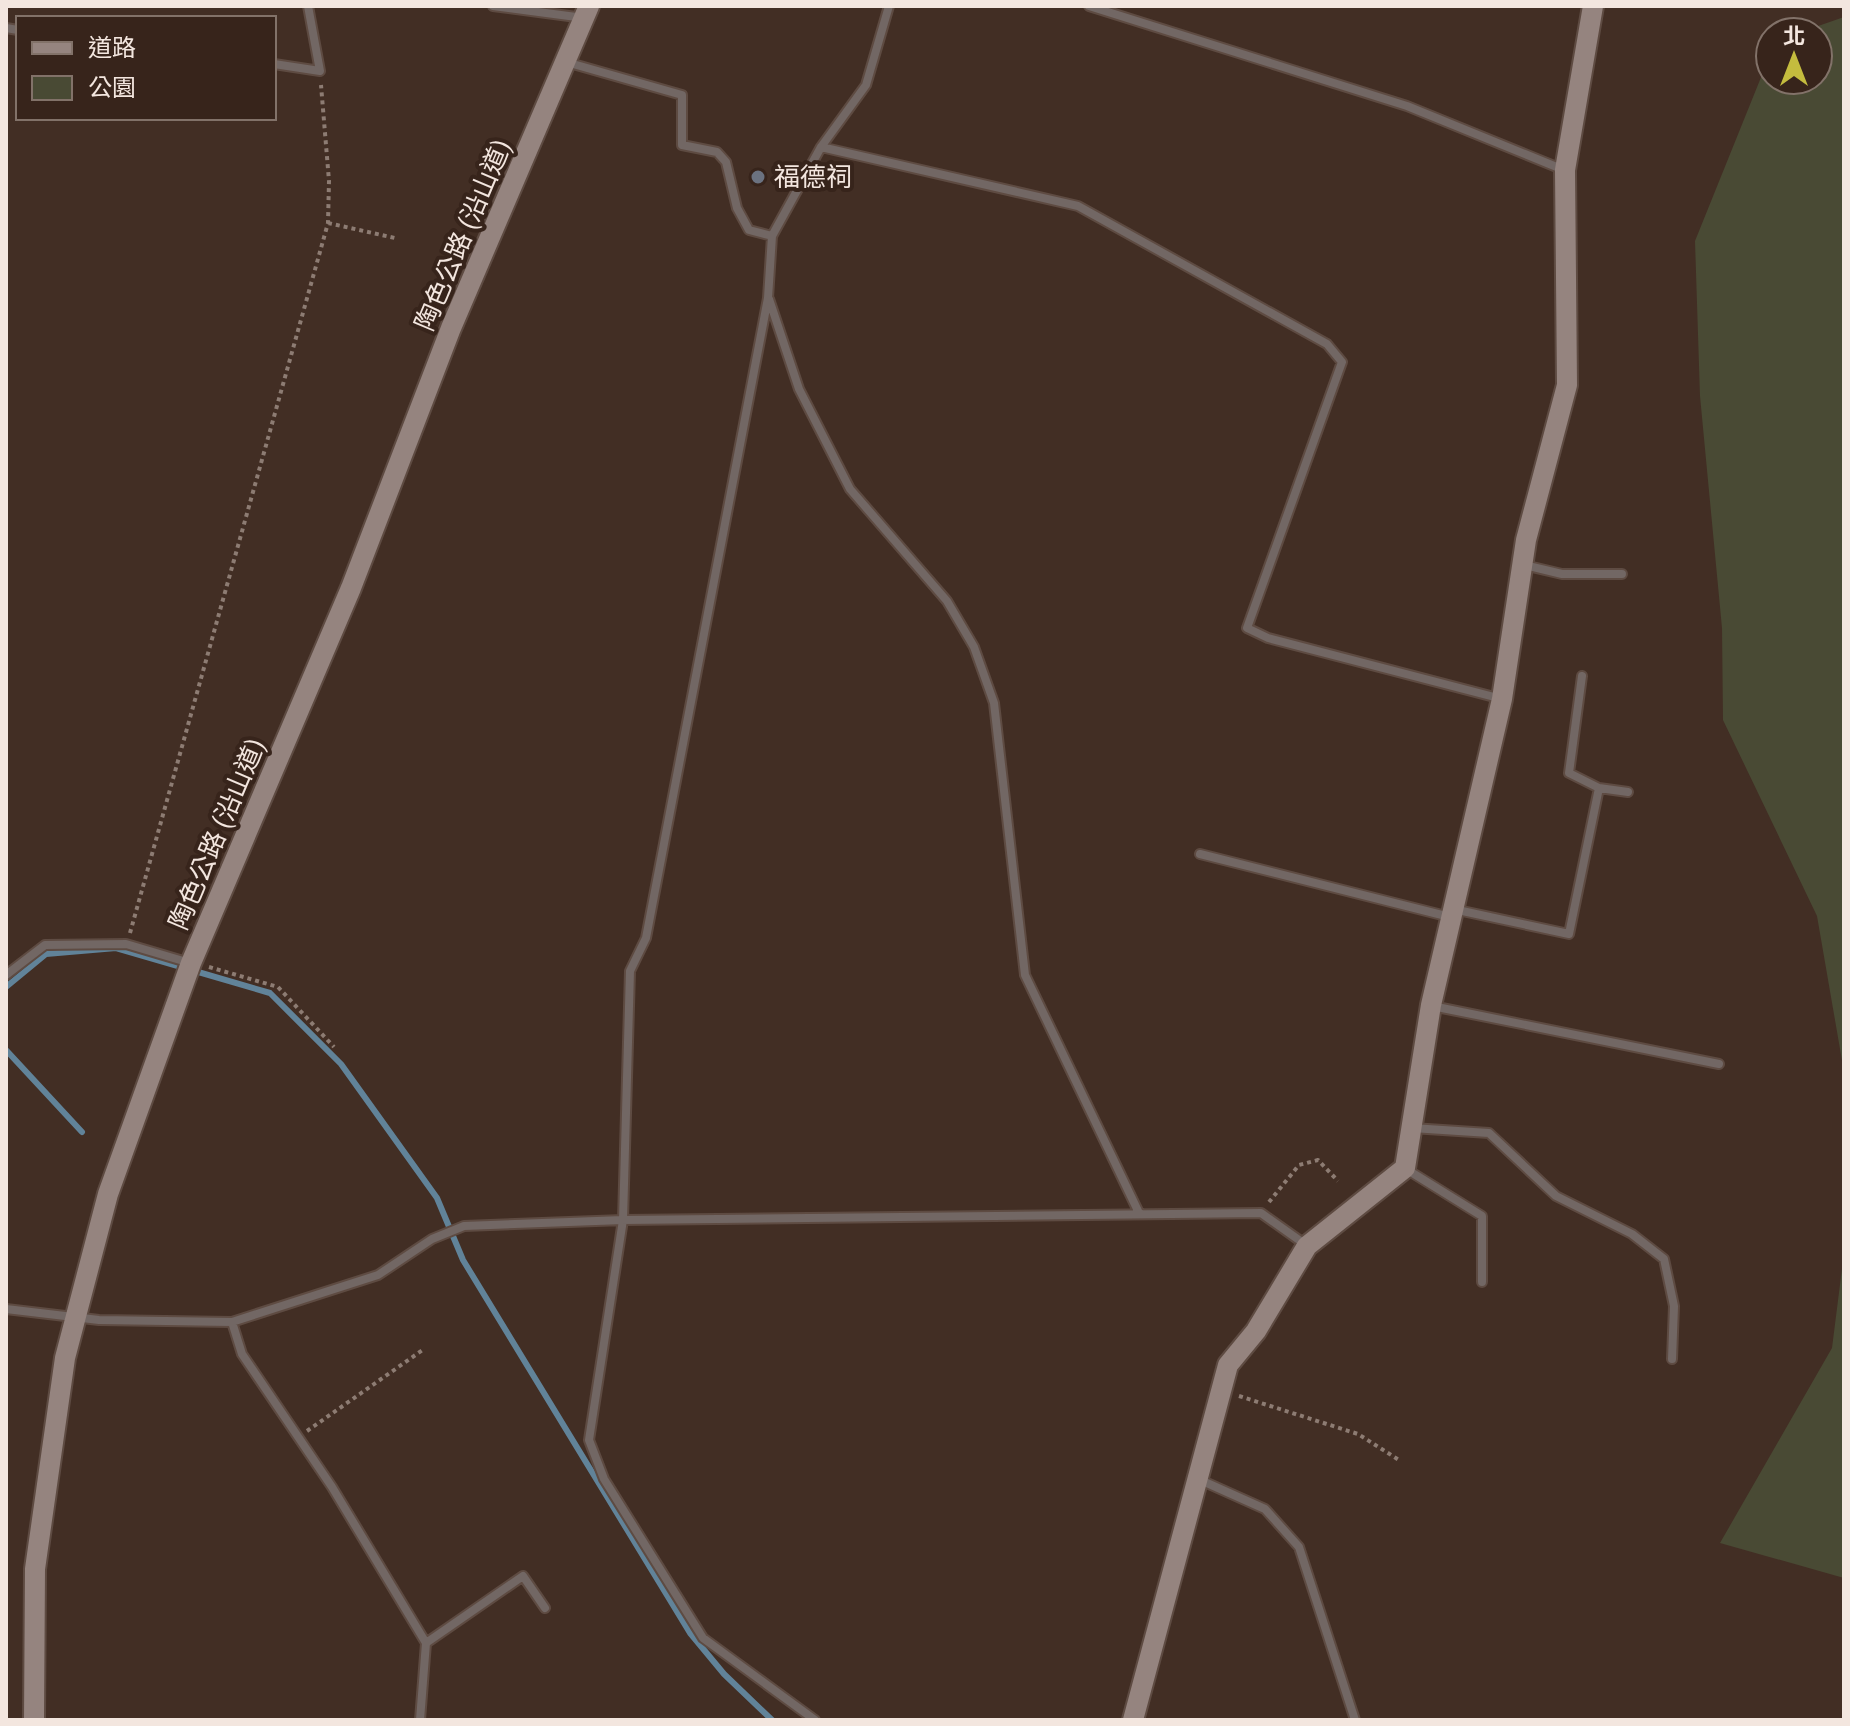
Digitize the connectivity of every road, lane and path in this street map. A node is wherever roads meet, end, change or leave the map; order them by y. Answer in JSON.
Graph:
{"nodes":[{"id":1,"x":308,"y":6,"type":"edge"},
{"id":2,"x":493,"y":6,"type":"edge"},
{"id":3,"x":889,"y":6,"type":"edge"},
{"id":4,"x":1089,"y":6,"type":"edge"},
{"id":5,"x":1593,"y":6,"type":"edge"},
{"id":6,"x":587,"y":12,"type":"edge"},
{"id":7,"x":565,"y":62,"type":"junction"},
{"id":8,"x":276,"y":64,"type":"edge"},
{"id":9,"x":320,"y":71,"type":"junction"},
{"id":10,"x":821,"y":147,"type":"junction"},
{"id":11,"x":1565,"y":170,"type":"junction"},
{"id":12,"x":328,"y":223,"type":"junction"},
{"id":13,"x":772,"y":236,"type":"junction"},
{"id":14,"x":395,"y":238,"type":"dead end"},
{"id":15,"x":768,"y":298,"type":"junction"},
{"id":16,"x":1523,"y":565,"type":"junction"},
{"id":17,"x":1622,"y":574,"type":"dead end"},
{"id":18,"x":1582,"y":676,"type":"dead end"},
{"id":19,"x":1502,"y":699,"type":"junction"},
{"id":20,"x":1599,"y":788,"type":"junction"},
{"id":21,"x":1628,"y":792,"type":"dead end"},
{"id":22,"x":1200,"y":854,"type":"dead end"},
{"id":23,"x":1451,"y":913,"type":"junction"},
{"id":24,"x":126,"y":944,"type":"junction"},
{"id":25,"x":191,"y":963,"type":"junction"},
{"id":26,"x":6,"y":975,"type":"edge"},
{"id":27,"x":1431,"y":1005,"type":"junction"},
{"id":28,"x":334,"y":1047,"type":"dead end"},
{"id":29,"x":1719,"y":1064,"type":"dead end"},
{"id":30,"x":1412,"y":1128,"type":"junction"},
{"id":31,"x":1405,"y":1168,"type":"junction"},
{"id":32,"x":1338,"y":1181,"type":"dead end"},
{"id":33,"x":1139,"y":1213,"type":"junction"},
{"id":34,"x":1261,"y":1213,"type":"junction"},
{"id":35,"x":623,"y":1220,"type":"junction"},
{"id":36,"x":1307,"y":1246,"type":"junction"},
{"id":37,"x":1482,"y":1282,"type":"dead end"},
{"id":38,"x":6,"y":1309,"type":"edge"},
{"id":39,"x":73,"y":1317,"type":"junction"},
{"id":40,"x":232,"y":1322,"type":"junction"},
{"id":41,"x":424,"y":1349,"type":"dead end"},
{"id":42,"x":1672,"y":1359,"type":"dead end"},
{"id":43,"x":1221,"y":1391,"type":"junction"},
{"id":44,"x":298,"y":1437,"type":"junction"},
{"id":45,"x":1399,"y":1460,"type":"dead end"},
{"id":46,"x":1198,"y":1479,"type":"junction"},
{"id":47,"x":545,"y":1608,"type":"dead end"},
{"id":48,"x":426,"y":1643,"type":"junction"},
{"id":49,"x":805,"y":1716,"type":"edge"},
{"id":50,"x":34,"y":1720,"type":"edge"},
{"id":51,"x":420,"y":1720,"type":"edge"},
{"id":52,"x":815,"y":1720,"type":"edge"},
{"id":53,"x":1133,"y":1720,"type":"edge"},
{"id":54,"x":1355,"y":1720,"type":"edge"}],
"edges":[{"from":1,"to":9,"type":"lane"},
{"from":2,"to":6,"type":"lane"},
{"from":3,"to":10,"type":"lane"},
{"from":4,"to":11,"type":"lane"},
{"from":5,"to":11,"type":"street"},
{"from":6,"to":7,"type":"street","name":"陶色公路 (沿山道)"},
{"from":7,"to":13,"type":"lane"},
{"from":7,"to":25,"type":"street","name":"陶色公路 (沿山道)"},
{"from":8,"to":9,"type":"lane"},
{"from":9,"to":12,"type":"path"},
{"from":10,"to":13,"type":"lane"},
{"from":10,"to":19,"type":"lane"},
{"from":11,"to":16,"type":"street"},
{"from":12,"to":14,"type":"path"},
{"from":12,"to":24,"type":"path"},
{"from":13,"to":15,"type":"lane"},
{"from":15,"to":33,"type":"lane"},
{"from":15,"to":35,"type":"lane"},
{"from":16,"to":17,"type":"lane"},
{"from":16,"to":19,"type":"street"},
{"from":18,"to":20,"type":"lane"},
{"from":19,"to":23,"type":"street"},
{"from":20,"to":21,"type":"lane"},
{"from":20,"to":23,"type":"lane"},
{"from":22,"to":23,"type":"lane"},
{"from":23,"to":27,"type":"street"},
{"from":24,"to":25,"type":"lane"},
{"from":24,"to":26,"type":"lane"},
{"from":25,"to":28,"type":"path"},
{"from":25,"to":39,"type":"street","name":"陶色公路 (沿山道)"},
{"from":27,"to":29,"type":"lane"},
{"from":27,"to":30,"type":"street"},
{"from":30,"to":31,"type":"street"},
{"from":30,"to":42,"type":"lane"},
{"from":31,"to":36,"type":"street"},
{"from":31,"to":37,"type":"lane"},
{"from":32,"to":34,"type":"path"},
{"from":33,"to":34,"type":"lane"},
{"from":33,"to":35,"type":"lane"},
{"from":34,"to":36,"type":"lane"},
{"from":35,"to":40,"type":"lane"},
{"from":35,"to":49,"type":"lane"},
{"from":36,"to":43,"type":"street"},
{"from":38,"to":39,"type":"lane"},
{"from":39,"to":40,"type":"lane"},
{"from":39,"to":50,"type":"street","name":"陶色公路 (沿山道)"},
{"from":40,"to":44,"type":"lane"},
{"from":41,"to":44,"type":"path"},
{"from":43,"to":45,"type":"path"},
{"from":43,"to":46,"type":"street"},
{"from":44,"to":48,"type":"lane"},
{"from":46,"to":53,"type":"street"},
{"from":46,"to":54,"type":"lane"},
{"from":47,"to":48,"type":"lane"},
{"from":48,"to":51,"type":"lane"},
{"from":49,"to":52,"type":"lane"}]}
